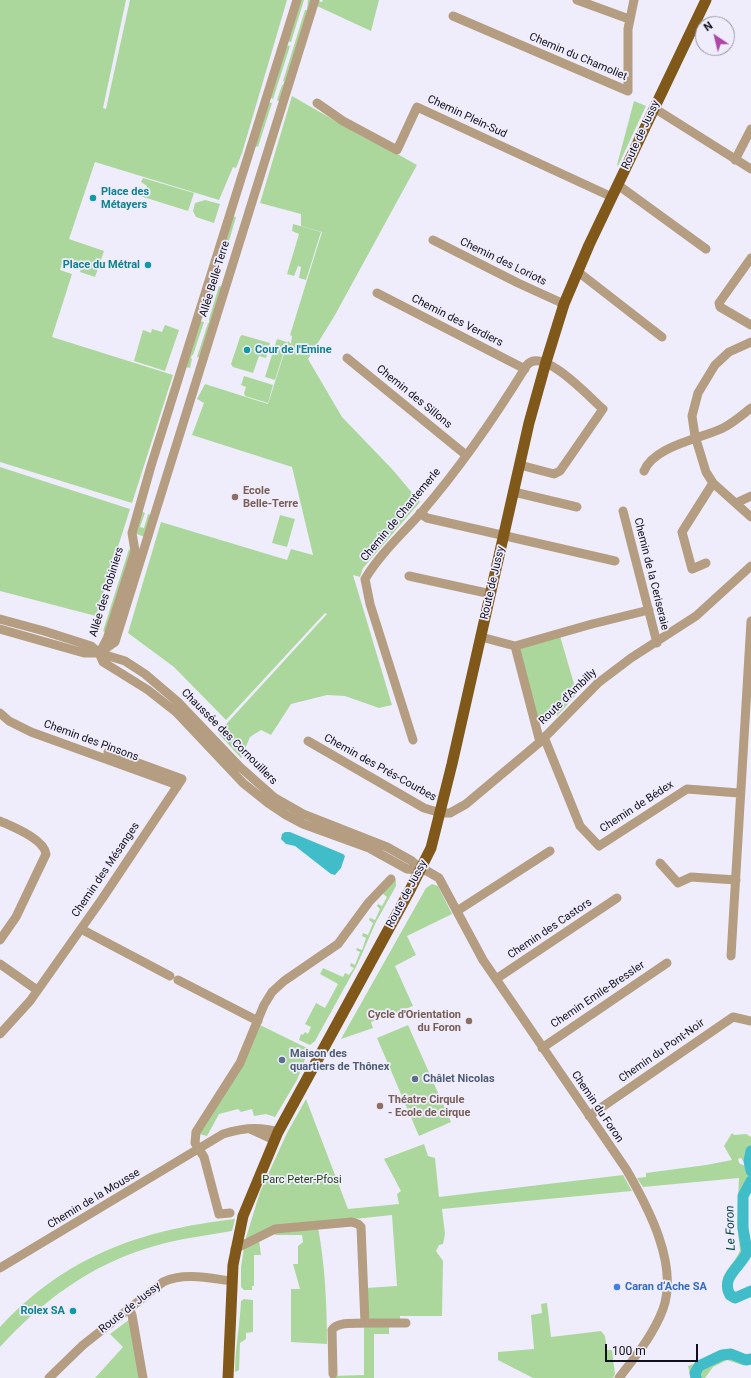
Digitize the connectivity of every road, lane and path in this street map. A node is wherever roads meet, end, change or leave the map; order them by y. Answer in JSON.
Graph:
{"nodes":[{"id":1,"x":297,"y":0,"type":"edge"},
{"id":2,"x":315,"y":0,"type":"edge"},
{"id":3,"x":577,"y":0,"type":"edge"},
{"id":4,"x":634,"y":0,"type":"edge"},
{"id":5,"x":706,"y":0,"type":"edge"},
{"id":6,"x":453,"y":16,"type":"dead end"},
{"id":7,"x":628,"y":19,"type":"junction"},
{"id":8,"x":317,"y":103,"type":"dead end"},
{"id":9,"x":654,"y":108,"type":"junction"},
{"id":10,"x":751,"y":129,"type":"edge"},
{"id":11,"x":735,"y":160,"type":"junction"},
{"id":12,"x":751,"y":169,"type":"edge"},
{"id":13,"x":618,"y":185,"type":"junction"},
{"id":14,"x":612,"y":197,"type":"junction"},
{"id":15,"x":433,"y":240,"type":"dead end"},
{"id":16,"x":706,"y":249,"type":"dead end"},
{"id":17,"x":751,"y":258,"type":"edge"},
{"id":18,"x":577,"y":271,"type":"junction"},
{"id":19,"x":377,"y":294,"type":"dead end"},
{"id":20,"x":564,"y":304,"type":"junction"},
{"id":21,"x":751,"y":325,"type":"edge"},
{"id":22,"x":662,"y":337,"type":"dead end"},
{"id":23,"x":751,"y":342,"type":"edge"},
{"id":24,"x":347,"y":358,"type":"dead end"},
{"id":25,"x":546,"y":362,"type":"junction"},
{"id":26,"x":525,"y":369,"type":"junction"},
{"id":27,"x":751,"y":408,"type":"edge"},
{"id":28,"x":696,"y":438,"type":"junction"},
{"id":29,"x":466,"y":455,"type":"junction"},
{"id":30,"x":520,"y":465,"type":"junction"},
{"id":31,"x":644,"y":471,"type":"dead end"},
{"id":32,"x":713,"y":483,"type":"junction"},
{"id":33,"x":514,"y":492,"type":"junction"},
{"id":34,"x":751,"y":496,"type":"edge"},
{"id":35,"x":736,"y":503,"type":"junction"},
{"id":36,"x":577,"y":507,"type":"dead end"},
{"id":37,"x":623,"y":511,"type":"dead end"},
{"id":38,"x":420,"y":513,"type":"junction"},
{"id":39,"x":751,"y":517,"type":"edge"},
{"id":40,"x":132,"y":533,"type":"joint"},
{"id":41,"x":504,"y":536,"type":"junction"},
{"id":42,"x":615,"y":561,"type":"dead end"},
{"id":43,"x":706,"y":563,"type":"dead end"},
{"id":44,"x":139,"y":565,"type":"joint"},
{"id":45,"x":751,"y":566,"type":"edge"},
{"id":46,"x":409,"y":576,"type":"dead end"},
{"id":47,"x":491,"y":594,"type":"junction"},
{"id":48,"x":649,"y":610,"type":"junction"},
{"id":49,"x":0,"y":619,"type":"edge"},
{"id":50,"x":751,"y":621,"type":"edge"},
{"id":51,"x":0,"y":629,"type":"edge"},
{"id":52,"x":481,"y":637,"type":"junction"},
{"id":53,"x":657,"y":642,"type":"junction"},
{"id":54,"x":515,"y":646,"type":"junction"},
{"id":55,"x":99,"y":653,"type":"junction"},
{"id":56,"x":745,"y":712,"type":"junction"},
{"id":57,"x":0,"y":713,"type":"edge"},
{"id":58,"x":751,"y":729,"type":"edge"},
{"id":59,"x":542,"y":739,"type":"junction"},
{"id":60,"x":413,"y":740,"type":"dead end"},
{"id":61,"x":308,"y":741,"type":"dead end"},
{"id":62,"x":108,"y":752,"type":"dead end"},
{"id":63,"x":176,"y":787,"type":"junction"},
{"id":64,"x":739,"y":793,"type":"junction"},
{"id":65,"x":441,"y":813,"type":"junction"},
{"id":66,"x":0,"y":821,"type":"edge"},
{"id":67,"x":550,"y":851,"type":"dead end"},
{"id":68,"x":660,"y":862,"type":"dead end"},
{"id":69,"x":421,"y":869,"type":"junction"},
{"id":70,"x":390,"y":879,"type":"dead end"},
{"id":71,"x":736,"y":880,"type":"junction"},
{"id":72,"x":617,"y":898,"type":"dead end"},
{"id":73,"x":457,"y":911,"type":"junction"},
{"id":74,"x":81,"y":929,"type":"junction"},
{"id":75,"x":0,"y":940,"type":"edge"},
{"id":76,"x":731,"y":956,"type":"dead end"},
{"id":77,"x":667,"y":963,"type":"dead end"},
{"id":78,"x":0,"y":964,"type":"edge"},
{"id":79,"x":496,"y":979,"type":"junction"},
{"id":80,"x":37,"y":990,"type":"junction"},
{"id":81,"x":258,"y":1021,"type":"junction"},
{"id":82,"x":751,"y":1021,"type":"edge"},
{"id":83,"x":0,"y":1034,"type":"edge"},
{"id":84,"x":542,"y":1048,"type":"junction"},
{"id":85,"x":589,"y":1116,"type":"junction"},
{"id":86,"x":276,"y":1136,"type":"junction"},
{"id":87,"x":199,"y":1148,"type":"junction"},
{"id":88,"x":230,"y":1213,"type":"dead end"},
{"id":89,"x":235,"y":1249,"type":"junction"},
{"id":90,"x":0,"y":1268,"type":"edge"},
{"id":91,"x":231,"y":1281,"type":"junction"},
{"id":92,"x":129,"y":1308,"type":"junction"},
{"id":93,"x":365,"y":1323,"type":"junction"},
{"id":94,"x":406,"y":1323,"type":"dead end"},
{"id":95,"x":333,"y":1374,"type":"dead end"},
{"id":96,"x":50,"y":1378,"type":"edge"},
{"id":97,"x":143,"y":1378,"type":"edge"},
{"id":98,"x":228,"y":1378,"type":"edge"},
{"id":99,"x":619,"y":1378,"type":"edge"}],
"edges":[{"from":1,"to":40,"type":"street","name":"Allée Belle-Terre"},
{"from":2,"to":44,"type":"street","name":"Allée Belle-Terre"},
{"from":3,"to":7,"type":"street"},
{"from":4,"to":7,"type":"street","name":"Chemin du Chamoliet"},
{"from":5,"to":9,"type":"main road","name":"Route de Jussy"},
{"from":6,"to":7,"type":"street","name":"Chemin du Chamoliet"},
{"from":8,"to":14,"type":"street","name":"Chemin Plein-Sud"},
{"from":9,"to":11,"type":"street"},
{"from":9,"to":13,"type":"main road","name":"Route de Jussy"},
{"from":10,"to":11,"type":"street"},
{"from":11,"to":12,"type":"street"},
{"from":13,"to":14,"type":"main road","name":"Route de Jussy"},
{"from":13,"to":16,"type":"street"},
{"from":14,"to":18,"type":"main road","name":"Route de Jussy"},
{"from":15,"to":20,"type":"street","name":"Chemin des Loriots"},
{"from":17,"to":21,"type":"street"},
{"from":18,"to":20,"type":"main road","name":"Route de Jussy"},
{"from":18,"to":22,"type":"street"},
{"from":19,"to":26,"type":"street","name":"Chemin des Verdiers"},
{"from":20,"to":25,"type":"main road","name":"Route de Jussy"},
{"from":23,"to":28,"type":"street"},
{"from":24,"to":29,"type":"street","name":"Chemin des Sillons"},
{"from":25,"to":26,"type":"street"},
{"from":25,"to":30,"type":"main road","name":"Route de Jussy"},
{"from":25,"to":30,"type":"street"},
{"from":26,"to":29,"type":"street","name":"Chemin de Chantemerle"},
{"from":27,"to":28,"type":"street"},
{"from":28,"to":31,"type":"street"},
{"from":28,"to":32,"type":"street"},
{"from":29,"to":38,"type":"street","name":"Chemin de Chantemerle"},
{"from":30,"to":33,"type":"main road","name":"Route de Jussy"},
{"from":32,"to":35,"type":"street"},
{"from":32,"to":43,"type":"street"},
{"from":33,"to":36,"type":"street"},
{"from":33,"to":41,"type":"main road","name":"Route de Jussy"},
{"from":34,"to":35,"type":"street"},
{"from":35,"to":39,"type":"street"},
{"from":37,"to":48,"type":"street","name":"Chemin de la Ceriseraie"},
{"from":38,"to":41,"type":"street"},
{"from":38,"to":60,"type":"street","name":"Chemin de Chantemerle"},
{"from":40,"to":55,"type":"street","name":"Allée des Robiniers"},
{"from":41,"to":42,"type":"street"},
{"from":41,"to":47,"type":"main road","name":"Route de Jussy"},
{"from":44,"to":55,"type":"street","name":"Allée des Robiniers"},
{"from":45,"to":53,"type":"street","name":"Route d'Ambilly"},
{"from":46,"to":47,"type":"street"},
{"from":47,"to":52,"type":"main road","name":"Route de Jussy"},
{"from":48,"to":53,"type":"street","name":"Chemin de la Ceriseraie"},
{"from":48,"to":54,"type":"street"},
{"from":49,"to":55,"type":"street","name":"Chaussée des Cornouillers"},
{"from":50,"to":56,"type":"street"},
{"from":51,"to":55,"type":"street","name":"Chaussée des Cornouillers"},
{"from":52,"to":54,"type":"street"},
{"from":52,"to":65,"type":"main road","name":"Route de Jussy"},
{"from":53,"to":59,"type":"street","name":"Route d'Ambilly"},
{"from":54,"to":59,"type":"street"},
{"from":55,"to":69,"type":"street","name":"Chaussée des Cornouillers"},
{"from":56,"to":58,"type":"street"},
{"from":56,"to":64,"type":"street"},
{"from":57,"to":63,"type":"street","name":"Chemin des Pinsons"},
{"from":59,"to":64,"type":"street","name":"Chemin de Bédex"},
{"from":59,"to":65,"type":"street","name":"Route d'Ambilly"},
{"from":61,"to":65,"type":"street","name":"Chemin des Prés-Courbes"},
{"from":62,"to":63,"type":"street"},
{"from":63,"to":74,"type":"street","name":"Chemin des Mésanges"},
{"from":64,"to":71,"type":"street"},
{"from":65,"to":69,"type":"main road","name":"Route de Jussy"},
{"from":66,"to":75,"type":"street"},
{"from":67,"to":73,"type":"street"},
{"from":68,"to":71,"type":"street"},
{"from":69,"to":73,"type":"street","name":"Chemin du Foron"},
{"from":69,"to":86,"type":"main road","name":"Route de Jussy"},
{"from":70,"to":81,"type":"street"},
{"from":71,"to":76,"type":"street"},
{"from":72,"to":79,"type":"street","name":"Chemin des Castors"},
{"from":73,"to":79,"type":"street","name":"Chemin du Foron"},
{"from":74,"to":80,"type":"street","name":"Chemin des Mésanges"},
{"from":74,"to":81,"type":"street"},
{"from":77,"to":84,"type":"street","name":"Chemin Emile-Bressler"},
{"from":78,"to":80,"type":"street"},
{"from":79,"to":84,"type":"street","name":"Chemin du Foron"},
{"from":80,"to":83,"type":"street","name":"Chemin des Mésanges"},
{"from":81,"to":87,"type":"street"},
{"from":82,"to":85,"type":"street","name":"Chemin du Pont-Noir"},
{"from":84,"to":85,"type":"street","name":"Chemin du Foron"},
{"from":85,"to":99,"type":"street","name":"Chemin du Foron"},
{"from":86,"to":87,"type":"street","name":"Chemin de la Mousse"},
{"from":86,"to":89,"type":"main road","name":"Route de Jussy"},
{"from":87,"to":88,"type":"street"},
{"from":87,"to":90,"type":"street","name":"Chemin de la Mousse"},
{"from":89,"to":91,"type":"main road","name":"Route de Jussy"},
{"from":89,"to":93,"type":"street"},
{"from":91,"to":92,"type":"street","name":"Route de Jussy"},
{"from":91,"to":98,"type":"main road"},
{"from":92,"to":96,"type":"street","name":"Route de Jussy"},
{"from":92,"to":97,"type":"street"},
{"from":93,"to":94,"type":"street"},
{"from":93,"to":95,"type":"street"}]}
